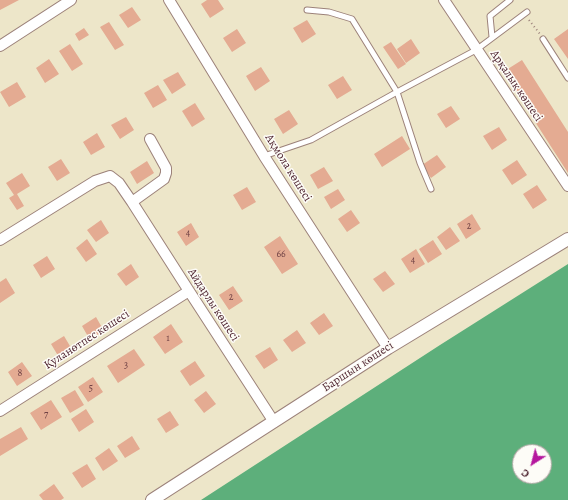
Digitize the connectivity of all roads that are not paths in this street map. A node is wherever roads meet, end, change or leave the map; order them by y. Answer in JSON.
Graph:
{"nodes":[{"id":1,"x":71,"y":0,"type":"edge"},
{"id":2,"x":169,"y":0,"type":"edge"},
{"id":3,"x":444,"y":0,"type":"edge"},
{"id":4,"x":510,"y":0,"type":"edge"},
{"id":5,"x":307,"y":10,"type":"dead end"},
{"id":6,"x":526,"y":12,"type":"dead end"},
{"id":7,"x":492,"y":38,"type":"junction"},
{"id":8,"x":544,"y":40,"type":"road end"},
{"id":9,"x":0,"y":46,"type":"edge"},
{"id":10,"x":476,"y":50,"type":"junction"},
{"id":11,"x":568,"y":78,"type":"edge"},
{"id":12,"x":397,"y":92,"type":"junction"},
{"id":13,"x":150,"y":139,"type":"dead end"},
{"id":14,"x":264,"y":156,"type":"junction"},
{"id":15,"x":568,"y":186,"type":"edge"},
{"id":16,"x":431,"y":189,"type":"dead end"},
{"id":17,"x":132,"y":202,"type":"junction"},
{"id":18,"x":568,"y":239,"type":"edge"},
{"id":19,"x":0,"y":240,"type":"edge"},
{"id":20,"x":188,"y":291,"type":"junction"},
{"id":21,"x":388,"y":348,"type":"junction"},
{"id":22,"x":0,"y":412,"type":"edge"},
{"id":23,"x":274,"y":422,"type":"junction"},
{"id":24,"x":152,"y":500,"type":"edge"}],
"edges":[{"from":1,"to":9,"type":"street"},
{"from":2,"to":14,"type":"street","name":"Ақмола көшесі"},
{"from":3,"to":10,"type":"street","name":"Арқалық көшесі"},
{"from":4,"to":7,"type":"lane"},
{"from":5,"to":12,"type":"lane"},
{"from":6,"to":7,"type":"lane"},
{"from":7,"to":10,"type":"lane"},
{"from":8,"to":11,"type":"lane"},
{"from":10,"to":12,"type":"lane"},
{"from":10,"to":15,"type":"street","name":"Арқалық көшесі"},
{"from":12,"to":14,"type":"lane"},
{"from":12,"to":16,"type":"lane"},
{"from":13,"to":17,"type":"street"},
{"from":14,"to":21,"type":"street","name":"Ақмола көшесі"},
{"from":17,"to":19,"type":"street","name":"Айдарлы көшесі"},
{"from":17,"to":20,"type":"street","name":"Айдарлы көшесі"},
{"from":18,"to":21,"type":"street","name":"Баршын көшесі"},
{"from":20,"to":22,"type":"street","name":"Қуланөтпес көшесі"},
{"from":20,"to":23,"type":"street","name":"Айдарлы көшесі"},
{"from":21,"to":23,"type":"street","name":"Баршын көшесі"},
{"from":23,"to":24,"type":"street","name":"Баршын көшесі"}]}
